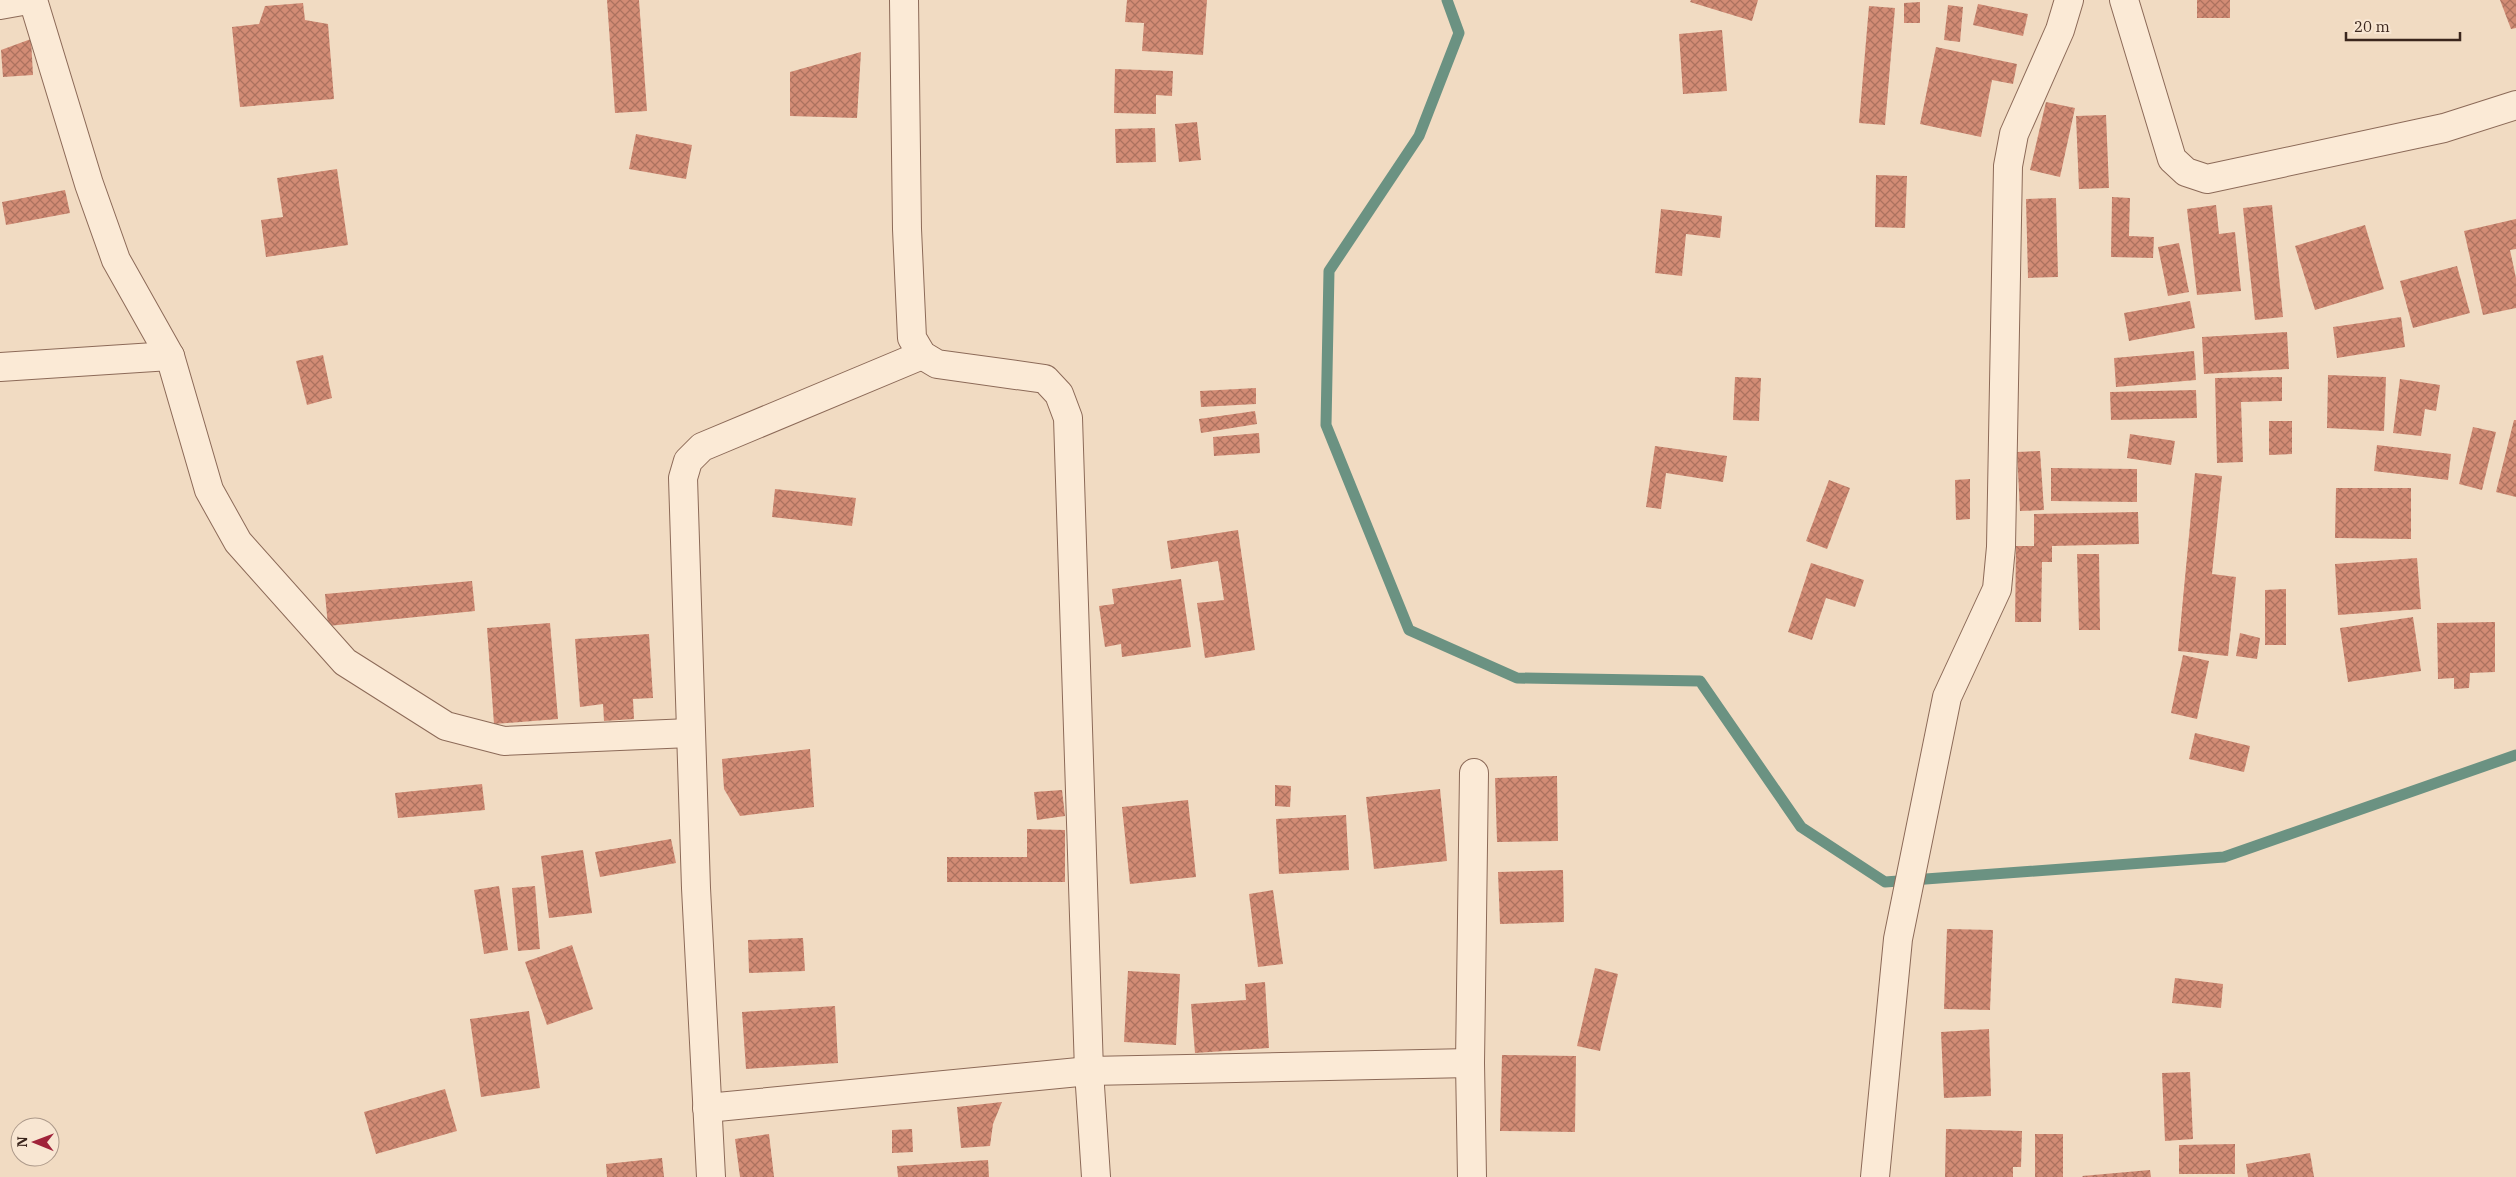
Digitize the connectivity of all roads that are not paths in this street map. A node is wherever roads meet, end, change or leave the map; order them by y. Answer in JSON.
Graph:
{"nodes":[{"id":1,"x":28,"y":0,"type":"edge"},
{"id":2,"x":33,"y":0,"type":"edge"},
{"id":3,"x":904,"y":0,"type":"edge"},
{"id":4,"x":2069,"y":0,"type":"edge"},
{"id":5,"x":2124,"y":0,"type":"edge"},
{"id":6,"x":0,"y":5,"type":"edge"},
{"id":7,"x":2516,"y":105,"type":"edge"},
{"id":8,"x":922,"y":355,"type":"junction"},
{"id":9,"x":170,"y":356,"type":"junction"},
{"id":10,"x":0,"y":367,"type":"edge"},
{"id":11,"x":690,"y":733,"type":"junction"},
{"id":12,"x":1474,"y":773,"type":"dead end"},
{"id":13,"x":1470,"y":1063,"type":"junction"},
{"id":14,"x":1089,"y":1071,"type":"junction"},
{"id":15,"x":707,"y":1108,"type":"junction"},
{"id":16,"x":711,"y":1177,"type":"edge"},
{"id":17,"x":1096,"y":1177,"type":"edge"},
{"id":18,"x":1472,"y":1177,"type":"edge"},
{"id":19,"x":1874,"y":1177,"type":"edge"}],
"edges":[{"from":1,"to":6,"type":"street"},
{"from":2,"to":9,"type":"street"},
{"from":3,"to":8,"type":"street"},
{"from":4,"to":19,"type":"street"},
{"from":5,"to":7,"type":"street"},
{"from":8,"to":11,"type":"street"},
{"from":8,"to":14,"type":"street"},
{"from":9,"to":10,"type":"street"},
{"from":9,"to":11,"type":"street"},
{"from":11,"to":15,"type":"street"},
{"from":12,"to":13,"type":"street"},
{"from":13,"to":14,"type":"street"},
{"from":13,"to":18,"type":"street"},
{"from":14,"to":15,"type":"street"},
{"from":14,"to":17,"type":"street"},
{"from":15,"to":16,"type":"street"}]}
